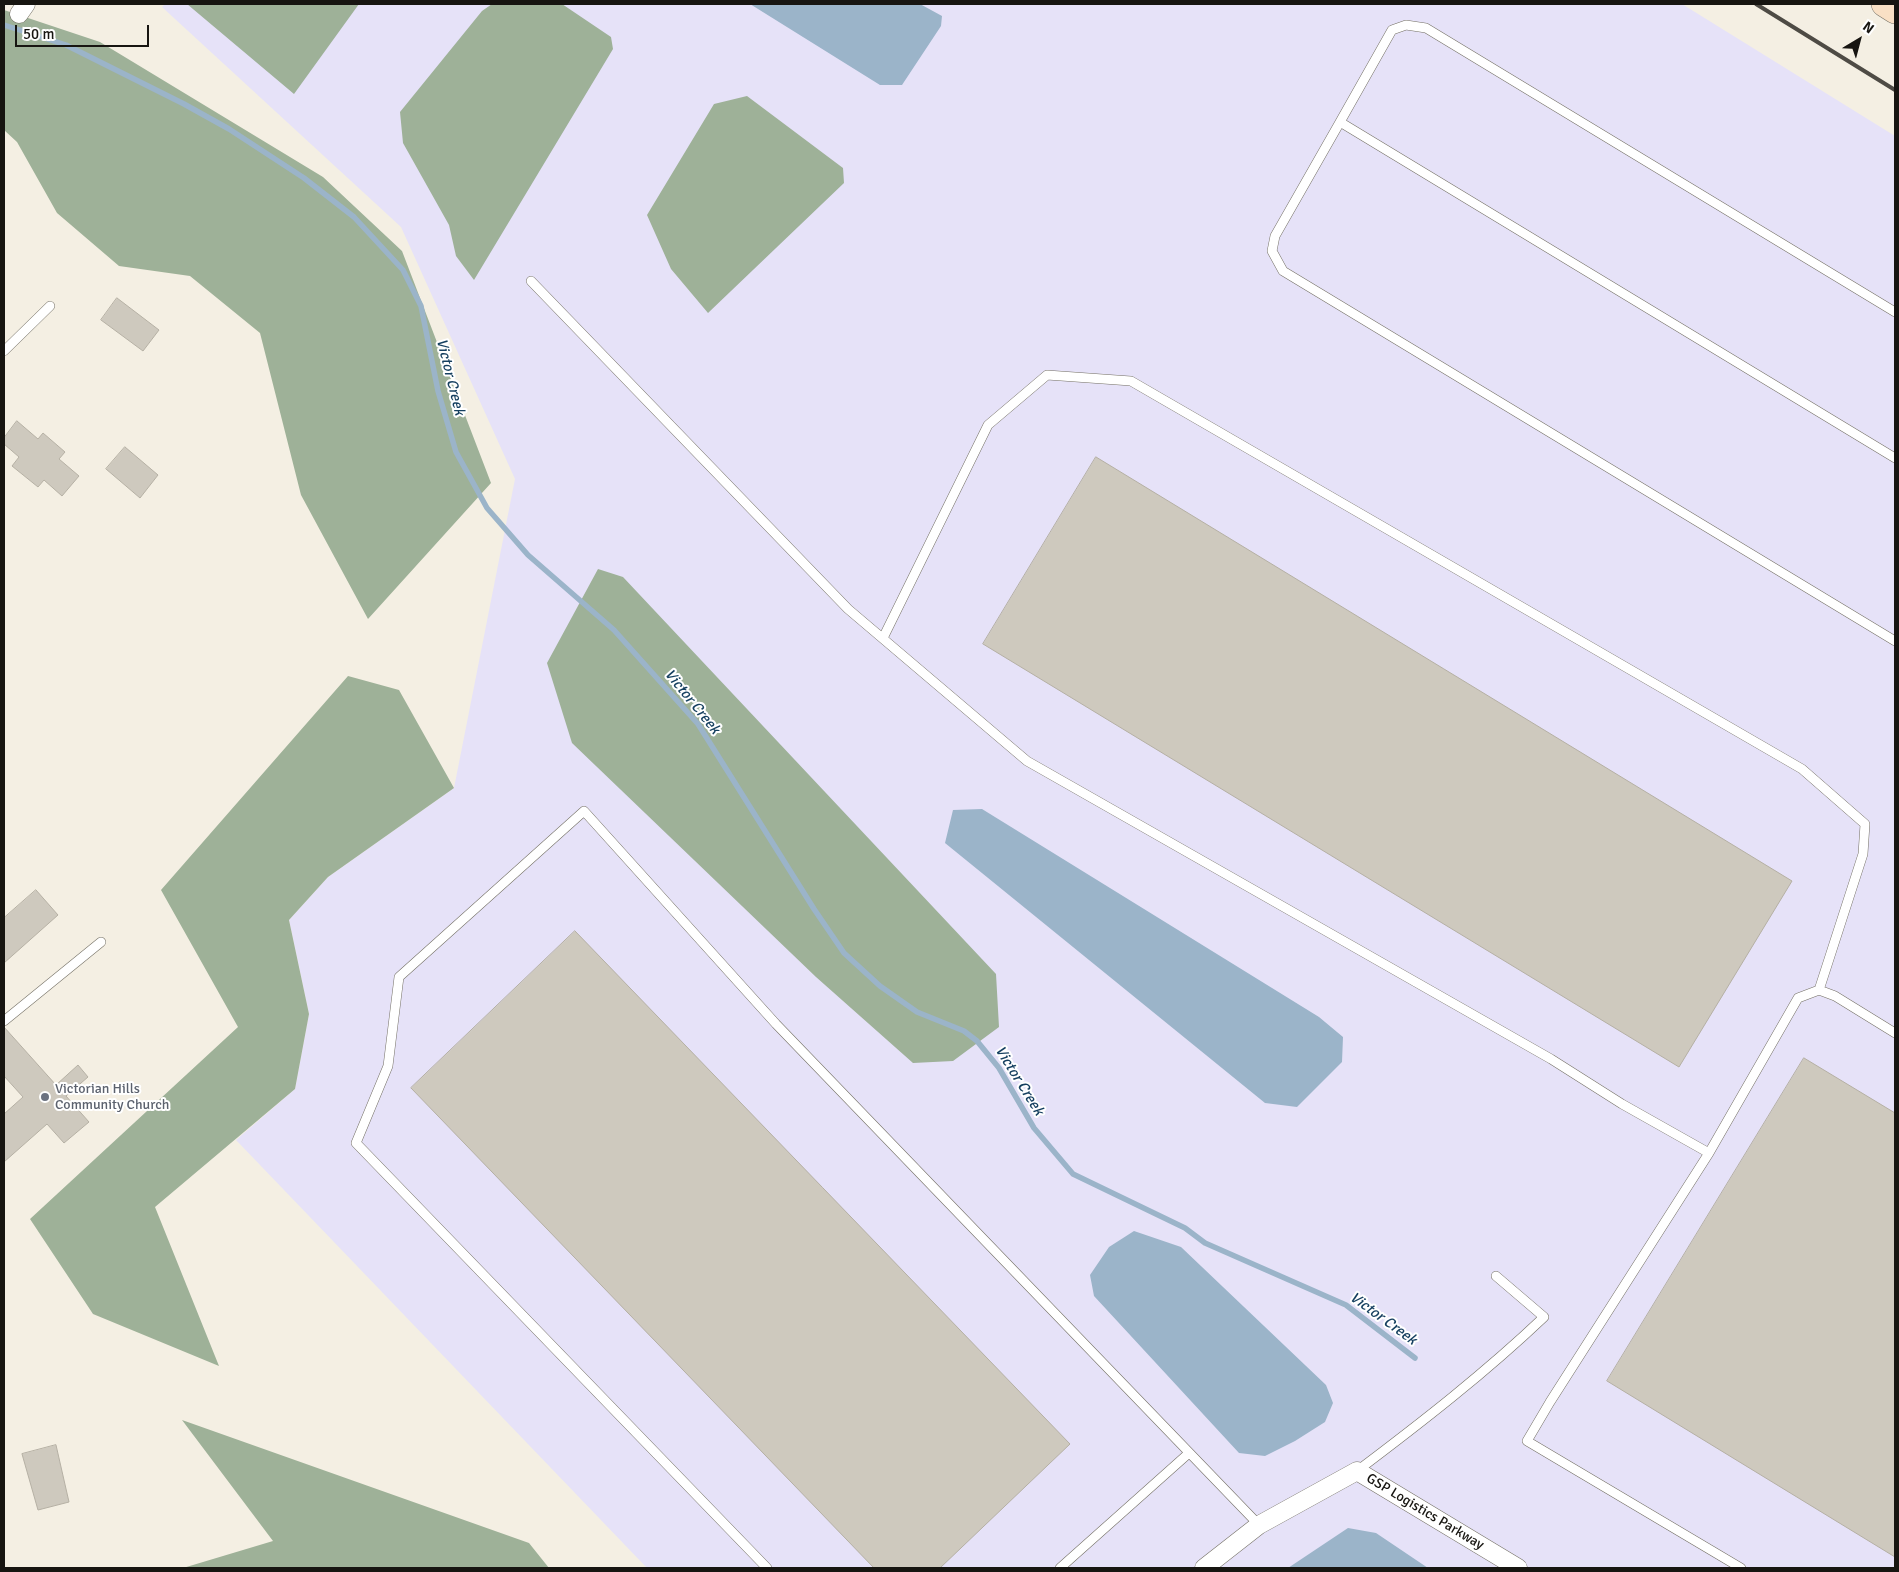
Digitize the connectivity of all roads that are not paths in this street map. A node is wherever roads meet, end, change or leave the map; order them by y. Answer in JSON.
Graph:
{"nodes":[{"id":1,"x":1884,"y":4,"type":"edge"},
{"id":2,"x":1895,"y":11,"type":"edge"},
{"id":3,"x":1340,"y":122,"type":"junction"},
{"id":4,"x":531,"y":281,"type":"dead end"},
{"id":5,"x":50,"y":306,"type":"dead end"},
{"id":6,"x":1895,"y":312,"type":"edge"},
{"id":7,"x":4,"y":351,"type":"edge"},
{"id":8,"x":1895,"y":458,"type":"edge"},
{"id":9,"x":883,"y":638,"type":"junction"},
{"id":10,"x":1895,"y":641,"type":"edge"},
{"id":11,"x":101,"y":942,"type":"dead end"},
{"id":12,"x":1819,"y":990,"type":"junction"},
{"id":13,"x":4,"y":1021,"type":"edge"},
{"id":14,"x":1895,"y":1033,"type":"edge"},
{"id":15,"x":1709,"y":1153,"type":"junction"},
{"id":16,"x":1496,"y":1276,"type":"dead end"},
{"id":17,"x":1190,"y":1453,"type":"junction"},
{"id":18,"x":1357,"y":1471,"type":"junction"},
{"id":19,"x":1259,"y":1525,"type":"junction"},
{"id":20,"x":767,"y":1568,"type":"edge"},
{"id":21,"x":1060,"y":1568,"type":"edge"},
{"id":22,"x":1204,"y":1568,"type":"edge"},
{"id":23,"x":1518,"y":1568,"type":"edge"},
{"id":24,"x":1741,"y":1568,"type":"edge"}],
"edges":[{"from":1,"to":2,"type":"main road"},
{"from":3,"to":6,"type":"lane"},
{"from":3,"to":8,"type":"lane"},
{"from":3,"to":10,"type":"lane"},
{"from":4,"to":9,"type":"lane"},
{"from":5,"to":7,"type":"lane"},
{"from":9,"to":12,"type":"lane"},
{"from":9,"to":15,"type":"lane"},
{"from":11,"to":13,"type":"lane"},
{"from":12,"to":14,"type":"lane"},
{"from":12,"to":15,"type":"lane"},
{"from":15,"to":24,"type":"lane"},
{"from":16,"to":18,"type":"lane"},
{"from":17,"to":19,"type":"lane"},
{"from":17,"to":20,"type":"lane"},
{"from":17,"to":21,"type":"lane"},
{"from":18,"to":19,"type":"street"},
{"from":18,"to":23,"type":"street","name":"GSP Logistics Parkway"},
{"from":19,"to":22,"type":"street"}]}
